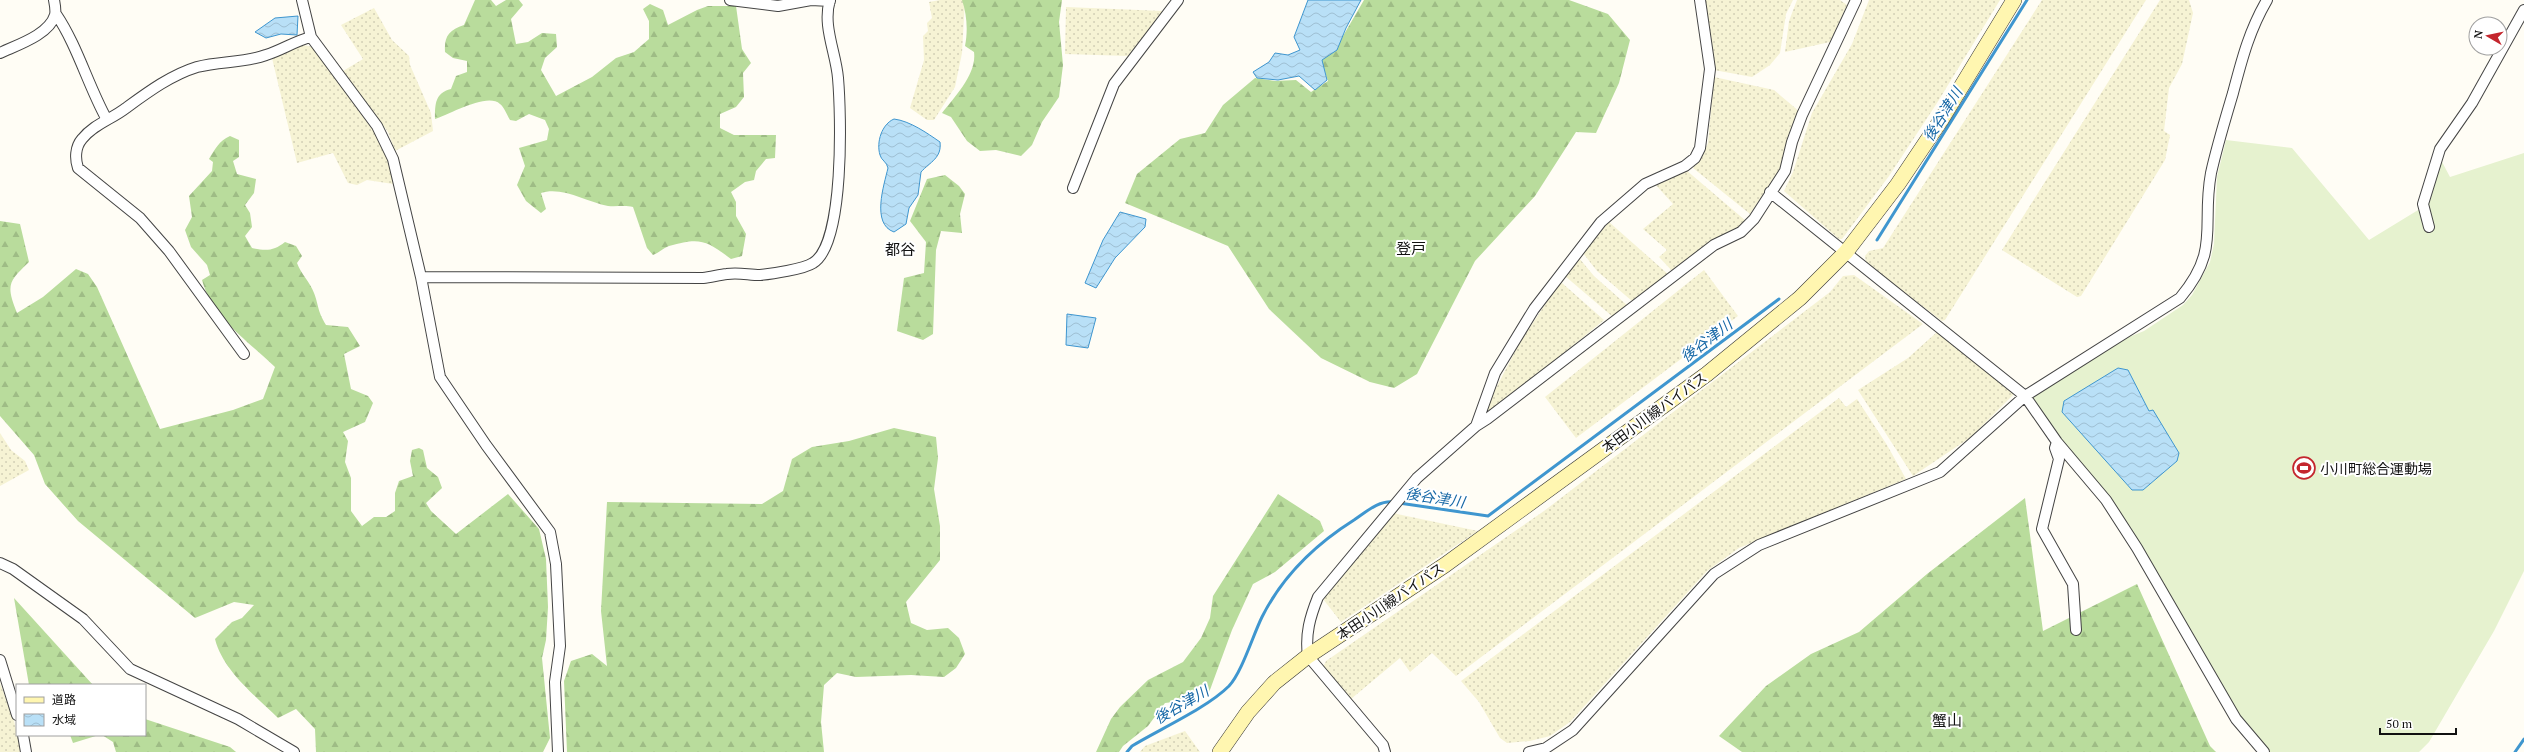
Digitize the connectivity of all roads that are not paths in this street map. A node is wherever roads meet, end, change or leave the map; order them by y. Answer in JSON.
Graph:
{"nodes":[{"id":1,"x":54,"y":0,"type":"edge"},
{"id":2,"x":302,"y":0,"type":"edge"},
{"id":3,"x":730,"y":0,"type":"edge"},
{"id":4,"x":1178,"y":0,"type":"edge"},
{"id":5,"x":1700,"y":0,"type":"edge"},
{"id":6,"x":1856,"y":0,"type":"edge"},
{"id":7,"x":2014,"y":0,"type":"edge"},
{"id":8,"x":2267,"y":0,"type":"edge"},
{"id":9,"x":830,"y":1,"type":"edge"},
{"id":10,"x":2524,"y":10,"type":"edge"},
{"id":11,"x":56,"y":14,"type":"junction"},
{"id":12,"x":311,"y":37,"type":"junction"},
{"id":13,"x":0,"y":53,"type":"edge"},
{"id":14,"x":106,"y":118,"type":"junction"},
{"id":15,"x":1073,"y":188,"type":"dead end"},
{"id":16,"x":1770,"y":192,"type":"junction"},
{"id":17,"x":2429,"y":227,"type":"dead end"},
{"id":18,"x":1846,"y":252,"type":"junction"},
{"id":19,"x":421,"y":277,"type":"junction"},
{"id":20,"x":244,"y":354,"type":"dead end"},
{"id":21,"x":2025,"y":396,"type":"junction"},
{"id":22,"x":1476,"y":426,"type":"junction"},
{"id":23,"x":2057,"y":442,"type":"junction"},
{"id":24,"x":0,"y":563,"type":"edge"},
{"id":25,"x":2076,"y":630,"type":"dead end"},
{"id":26,"x":1308,"y":656,"type":"junction"},
{"id":27,"x":0,"y":660,"type":"edge"},
{"id":28,"x":16,"y":712,"type":"edge"},
{"id":29,"x":23,"y":736,"type":"edge"},
{"id":30,"x":26,"y":752,"type":"edge"},
{"id":31,"x":294,"y":752,"type":"edge"},
{"id":32,"x":558,"y":752,"type":"edge"},
{"id":33,"x":1220,"y":752,"type":"edge"},
{"id":34,"x":1385,"y":752,"type":"edge"},
{"id":35,"x":1529,"y":752,"type":"edge"},
{"id":36,"x":2264,"y":752,"type":"edge"}],
"edges":[{"from":1,"to":11,"type":"street"},
{"from":2,"to":12,"type":"street"},
{"from":3,"to":9,"type":"street"},
{"from":4,"to":15,"type":"street"},
{"from":5,"to":22,"type":"street"},
{"from":6,"to":16,"type":"street"},
{"from":7,"to":18,"type":"street","name":"本田小川線バイパス"},
{"from":8,"to":21,"type":"street"},
{"from":9,"to":19,"type":"street"},
{"from":10,"to":17,"type":"street"},
{"from":11,"to":13,"type":"street"},
{"from":11,"to":14,"type":"street"},
{"from":12,"to":14,"type":"street"},
{"from":12,"to":19,"type":"street"},
{"from":14,"to":20,"type":"street"},
{"from":16,"to":18,"type":"street"},
{"from":16,"to":22,"type":"street"},
{"from":18,"to":21,"type":"street"},
{"from":18,"to":26,"type":"street","name":"本田小川線バイパス"},
{"from":19,"to":32,"type":"street"},
{"from":21,"to":23,"type":"street"},
{"from":21,"to":35,"type":"street"},
{"from":22,"to":26,"type":"street"},
{"from":23,"to":25,"type":"street"},
{"from":23,"to":36,"type":"street"},
{"from":24,"to":31,"type":"street"},
{"from":26,"to":33,"type":"street","name":"本田小川線バイパス"},
{"from":26,"to":34,"type":"street"},
{"from":27,"to":28,"type":"street"},
{"from":29,"to":30,"type":"street"}]}
